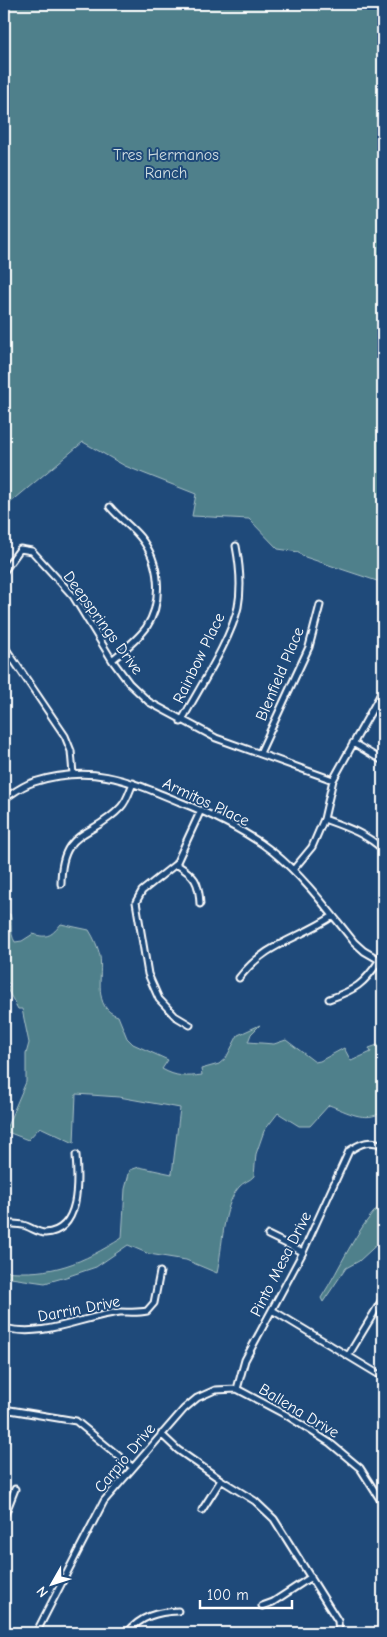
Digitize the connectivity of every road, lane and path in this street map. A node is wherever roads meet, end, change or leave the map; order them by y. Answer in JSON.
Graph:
{"nodes":[{"id":1,"x":110,"y":507,"type":"dead end"},
{"id":2,"x":236,"y":546,"type":"dead end"},
{"id":3,"x":4,"y":571,"type":"edge"},
{"id":4,"x":320,"y":605,"type":"dead end"},
{"id":5,"x":4,"y":646,"type":"edge"},
{"id":6,"x":112,"y":660,"type":"junction"},
{"id":7,"x":383,"y":690,"type":"edge"},
{"id":8,"x":181,"y":722,"type":"junction"},
{"id":9,"x":353,"y":743,"type":"junction"},
{"id":10,"x":260,"y":753,"type":"junction"},
{"id":11,"x":383,"y":761,"type":"edge"},
{"id":12,"x":73,"y":774,"type":"junction"},
{"id":13,"x":333,"y":780,"type":"junction"},
{"id":14,"x":133,"y":783,"type":"junction"},
{"id":15,"x":4,"y":798,"type":"edge"},
{"id":16,"x":201,"y":810,"type":"junction"},
{"id":17,"x":324,"y":819,"type":"junction"},
{"id":18,"x":383,"y":850,"type":"edge"},
{"id":19,"x":176,"y":864,"type":"junction"},
{"id":20,"x":293,"y":870,"type":"junction"},
{"id":21,"x":61,"y":884,"type":"dead end"},
{"id":22,"x":200,"y":904,"type":"dead end"},
{"id":23,"x":332,"y":916,"type":"junction"},
{"id":24,"x":381,"y":962,"type":"edge"},
{"id":25,"x":239,"y":978,"type":"dead end"},
{"id":26,"x":329,"y":999,"type":"dead end"},
{"id":27,"x":190,"y":1025,"type":"dead end"},
{"id":28,"x":383,"y":1146,"type":"edge"},
{"id":29,"x":76,"y":1155,"type":"dead end"},
{"id":30,"x":4,"y":1223,"type":"edge"},
{"id":31,"x":268,"y":1235,"type":"dead end"},
{"id":32,"x":303,"y":1252,"type":"junction"},
{"id":33,"x":160,"y":1272,"type":"dead end"},
{"id":34,"x":383,"y":1298,"type":"edge"},
{"id":35,"x":272,"y":1310,"type":"junction"},
{"id":36,"x":4,"y":1328,"type":"edge"},
{"id":37,"x":348,"y":1356,"type":"junction"},
{"id":38,"x":383,"y":1377,"type":"edge"},
{"id":39,"x":237,"y":1390,"type":"junction"},
{"id":40,"x":4,"y":1409,"type":"edge"},
{"id":41,"x":161,"y":1434,"type":"junction"},
{"id":42,"x":132,"y":1467,"type":"junction"},
{"id":43,"x":221,"y":1480,"type":"junction"},
{"id":44,"x":15,"y":1489,"type":"dead end"},
{"id":45,"x":383,"y":1504,"type":"edge"},
{"id":46,"x":202,"y":1510,"type":"dead end"},
{"id":47,"x":4,"y":1517,"type":"edge"},
{"id":48,"x":311,"y":1577,"type":"junction"},
{"id":49,"x":262,"y":1606,"type":"dead end"},
{"id":50,"x":178,"y":1611,"type":"dead end"},
{"id":51,"x":4,"y":1630,"type":"edge"},
{"id":52,"x":12,"y":1633,"type":"edge"},
{"id":53,"x":36,"y":1633,"type":"edge"},
{"id":54,"x":127,"y":1633,"type":"edge"},
{"id":55,"x":339,"y":1633,"type":"edge"}],
"edges":[{"from":1,"to":6,"type":"street"},
{"from":2,"to":8,"type":"street","name":"Rainbow Place"},
{"from":3,"to":6,"type":"street","name":"Deepsprings Drive"},
{"from":4,"to":10,"type":"street","name":"Blenfield Place"},
{"from":5,"to":12,"type":"street"},
{"from":6,"to":8,"type":"street","name":"Deepsprings Drive"},
{"from":7,"to":9,"type":"street"},
{"from":8,"to":10,"type":"street","name":"Deepsprings Drive"},
{"from":9,"to":11,"type":"street"},
{"from":9,"to":13,"type":"street"},
{"from":10,"to":13,"type":"street","name":"Deepsprings Drive"},
{"from":12,"to":14,"type":"street","name":"Armitos Place"},
{"from":12,"to":15,"type":"street","name":"Armitos Place"},
{"from":13,"to":17,"type":"street"},
{"from":14,"to":16,"type":"street","name":"Armitos Place"},
{"from":14,"to":21,"type":"street"},
{"from":16,"to":19,"type":"street"},
{"from":16,"to":20,"type":"street","name":"Armitos Place"},
{"from":17,"to":18,"type":"street"},
{"from":17,"to":20,"type":"street"},
{"from":19,"to":22,"type":"street"},
{"from":19,"to":27,"type":"street"},
{"from":20,"to":23,"type":"street","name":"Armitos Place"},
{"from":23,"to":24,"type":"street","name":"Armitos Place"},
{"from":23,"to":25,"type":"street"},
{"from":24,"to":26,"type":"street"},
{"from":28,"to":32,"type":"street","name":"Pinto Mesa Drive"},
{"from":29,"to":30,"type":"street"},
{"from":31,"to":32,"type":"street"},
{"from":32,"to":35,"type":"street","name":"Pinto Mesa Drive"},
{"from":33,"to":36,"type":"street","name":"Darrin Drive"},
{"from":34,"to":37,"type":"street"},
{"from":35,"to":37,"type":"street"},
{"from":35,"to":39,"type":"street","name":"Pinto Mesa Drive"},
{"from":37,"to":38,"type":"street"},
{"from":39,"to":41,"type":"street","name":"Carpio Drive"},
{"from":39,"to":45,"type":"street","name":"Ballena Drive"},
{"from":40,"to":42,"type":"street"},
{"from":41,"to":42,"type":"street","name":"Carpio Drive"},
{"from":41,"to":43,"type":"street"},
{"from":42,"to":53,"type":"street","name":"Carpio Drive"},
{"from":43,"to":46,"type":"street"},
{"from":43,"to":48,"type":"street"},
{"from":44,"to":47,"type":"street"},
{"from":48,"to":49,"type":"street"},
{"from":48,"to":55,"type":"street"},
{"from":50,"to":54,"type":"street"},
{"from":51,"to":52,"type":"street"}]}
